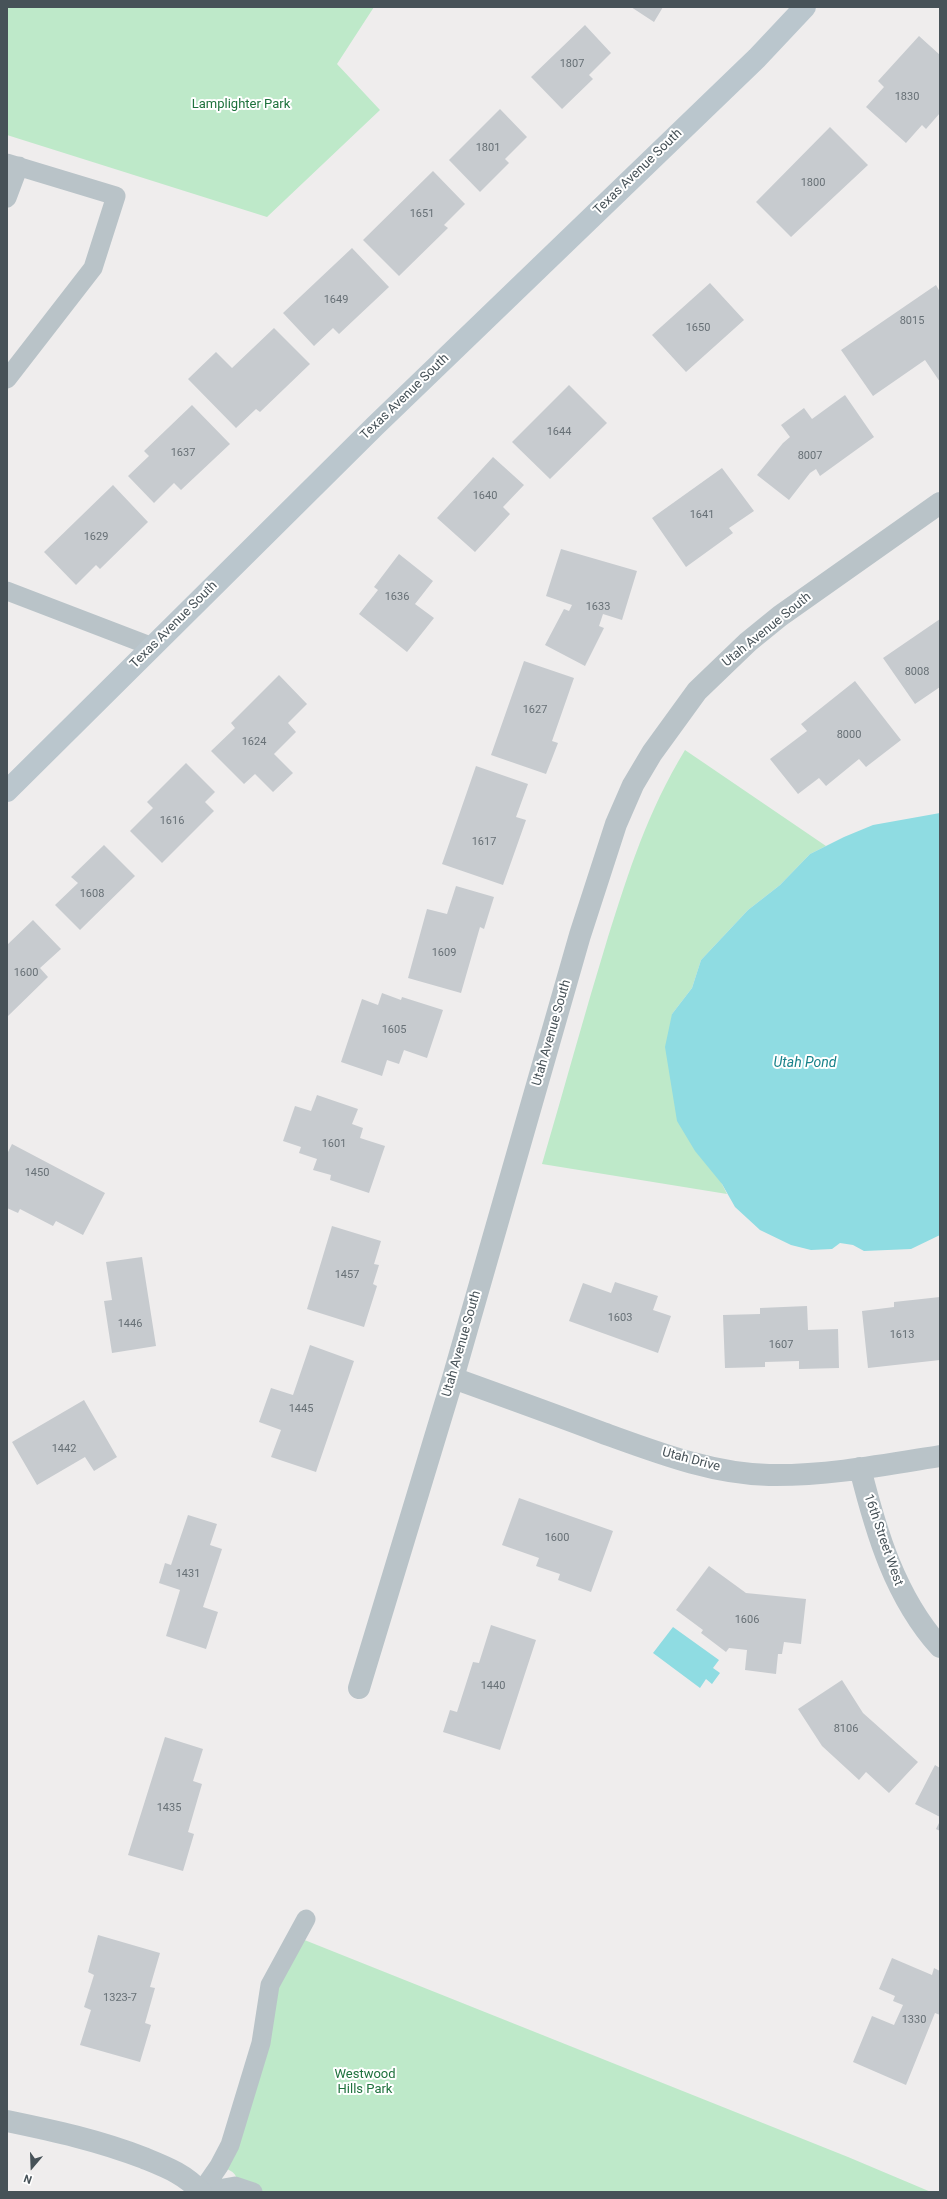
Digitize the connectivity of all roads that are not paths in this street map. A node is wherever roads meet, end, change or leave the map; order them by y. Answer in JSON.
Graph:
{"nodes":[{"id":1,"x":805,"y":7,"type":"edge"},
{"id":2,"x":13,"y":164,"type":"edge"},
{"id":3,"x":7,"y":198,"type":"edge"},
{"id":4,"x":7,"y":379,"type":"edge"},
{"id":5,"x":940,"y":503,"type":"edge"},
{"id":6,"x":7,"y":591,"type":"edge"},
{"id":7,"x":153,"y":647,"type":"junction"},
{"id":8,"x":7,"y":791,"type":"edge"},
{"id":9,"x":453,"y":1378,"type":"junction"},
{"id":10,"x":940,"y":1456,"type":"edge"},
{"id":11,"x":860,"y":1468,"type":"junction"},
{"id":12,"x":940,"y":1647,"type":"edge"},
{"id":13,"x":359,"y":1688,"type":"dead end"},
{"id":14,"x":306,"y":1919,"type":"dead end"},
{"id":15,"x":7,"y":2121,"type":"edge"},
{"id":16,"x":201,"y":2192,"type":"edge"},
{"id":17,"x":253,"y":2192,"type":"edge"}],
"edges":[{"from":1,"to":7,"type":"street","name":"Texas Avenue South"},
{"from":2,"to":3,"type":"lane"},
{"from":2,"to":4,"type":"lane"},
{"from":5,"to":9,"type":"street","name":"Utah Avenue South"},
{"from":6,"to":7,"type":"lane"},
{"from":7,"to":8,"type":"street","name":"Texas Avenue South"},
{"from":9,"to":11,"type":"street","name":"Utah Drive"},
{"from":9,"to":13,"type":"street","name":"Utah Avenue South"},
{"from":10,"to":11,"type":"street","name":"Utah Drive"},
{"from":11,"to":12,"type":"street","name":"16th Street West"},
{"from":14,"to":16,"type":"lane"},
{"from":15,"to":16,"type":"street"},
{"from":16,"to":17,"type":"lane"}]}
